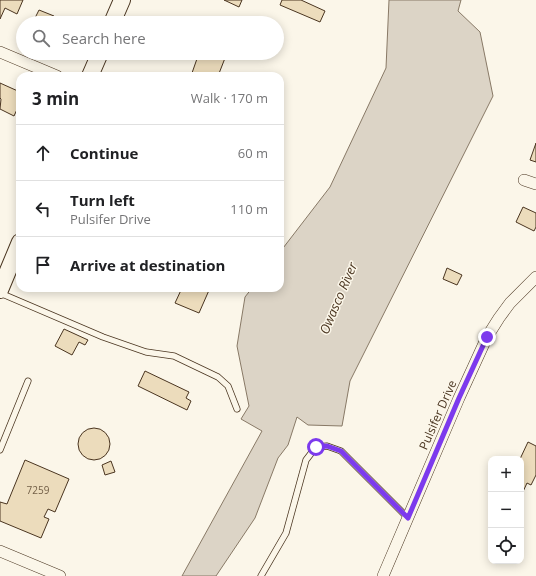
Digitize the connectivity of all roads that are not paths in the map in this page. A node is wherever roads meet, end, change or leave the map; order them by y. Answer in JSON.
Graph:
{"nodes":[{"id":1,"x":122,"y":0,"type":"edge"},
{"id":2,"x":115,"y":16,"type":"edge"},
{"id":3,"x":0,"y":52,"type":"edge"},
{"id":4,"x":16,"y":59,"type":"edge"},
{"id":5,"x":19,"y":60,"type":"edge"},
{"id":6,"x":97,"y":60,"type":"edge"},
{"id":7,"x":48,"y":72,"type":"edge"},
{"id":8,"x":92,"y":72,"type":"edge"},
{"id":9,"x":524,"y":180,"type":"dead end"},
{"id":10,"x":536,"y":184,"type":"edge"},
{"id":11,"x":16,"y":252,"type":"edge"},
{"id":12,"x":536,"y":277,"type":"edge"},
{"id":13,"x":0,"y":290,"type":"edge"},
{"id":14,"x":0,"y":293,"type":"edge"},
{"id":15,"x":28,"y":381,"type":"dead end"},
{"id":16,"x":236,"y":409,"type":"dead end"},
{"id":17,"x":0,"y":450,"type":"edge"},
{"id":18,"x":408,"y":518,"type":"junction"},
{"id":19,"x":0,"y":551,"type":"edge"},
{"id":20,"x":60,"y":576,"type":"edge"},
{"id":21,"x":261,"y":576,"type":"edge"},
{"id":22,"x":383,"y":576,"type":"edge"}],
"edges":[{"from":1,"to":2,"type":"main road"},
{"from":3,"to":4,"type":"street"},
{"from":5,"to":7,"type":"street"},
{"from":6,"to":8,"type":"main road"},
{"from":9,"to":10,"type":"street"},
{"from":11,"to":13,"type":"main road"},
{"from":12,"to":18,"type":"street","name":"Pulsifer Drive"},
{"from":14,"to":16,"type":"lane"},
{"from":15,"to":17,"type":"lane"},
{"from":18,"to":21,"type":"lane"},
{"from":18,"to":22,"type":"street","name":"Pulsifer Drive"},
{"from":19,"to":20,"type":"street"}]}
